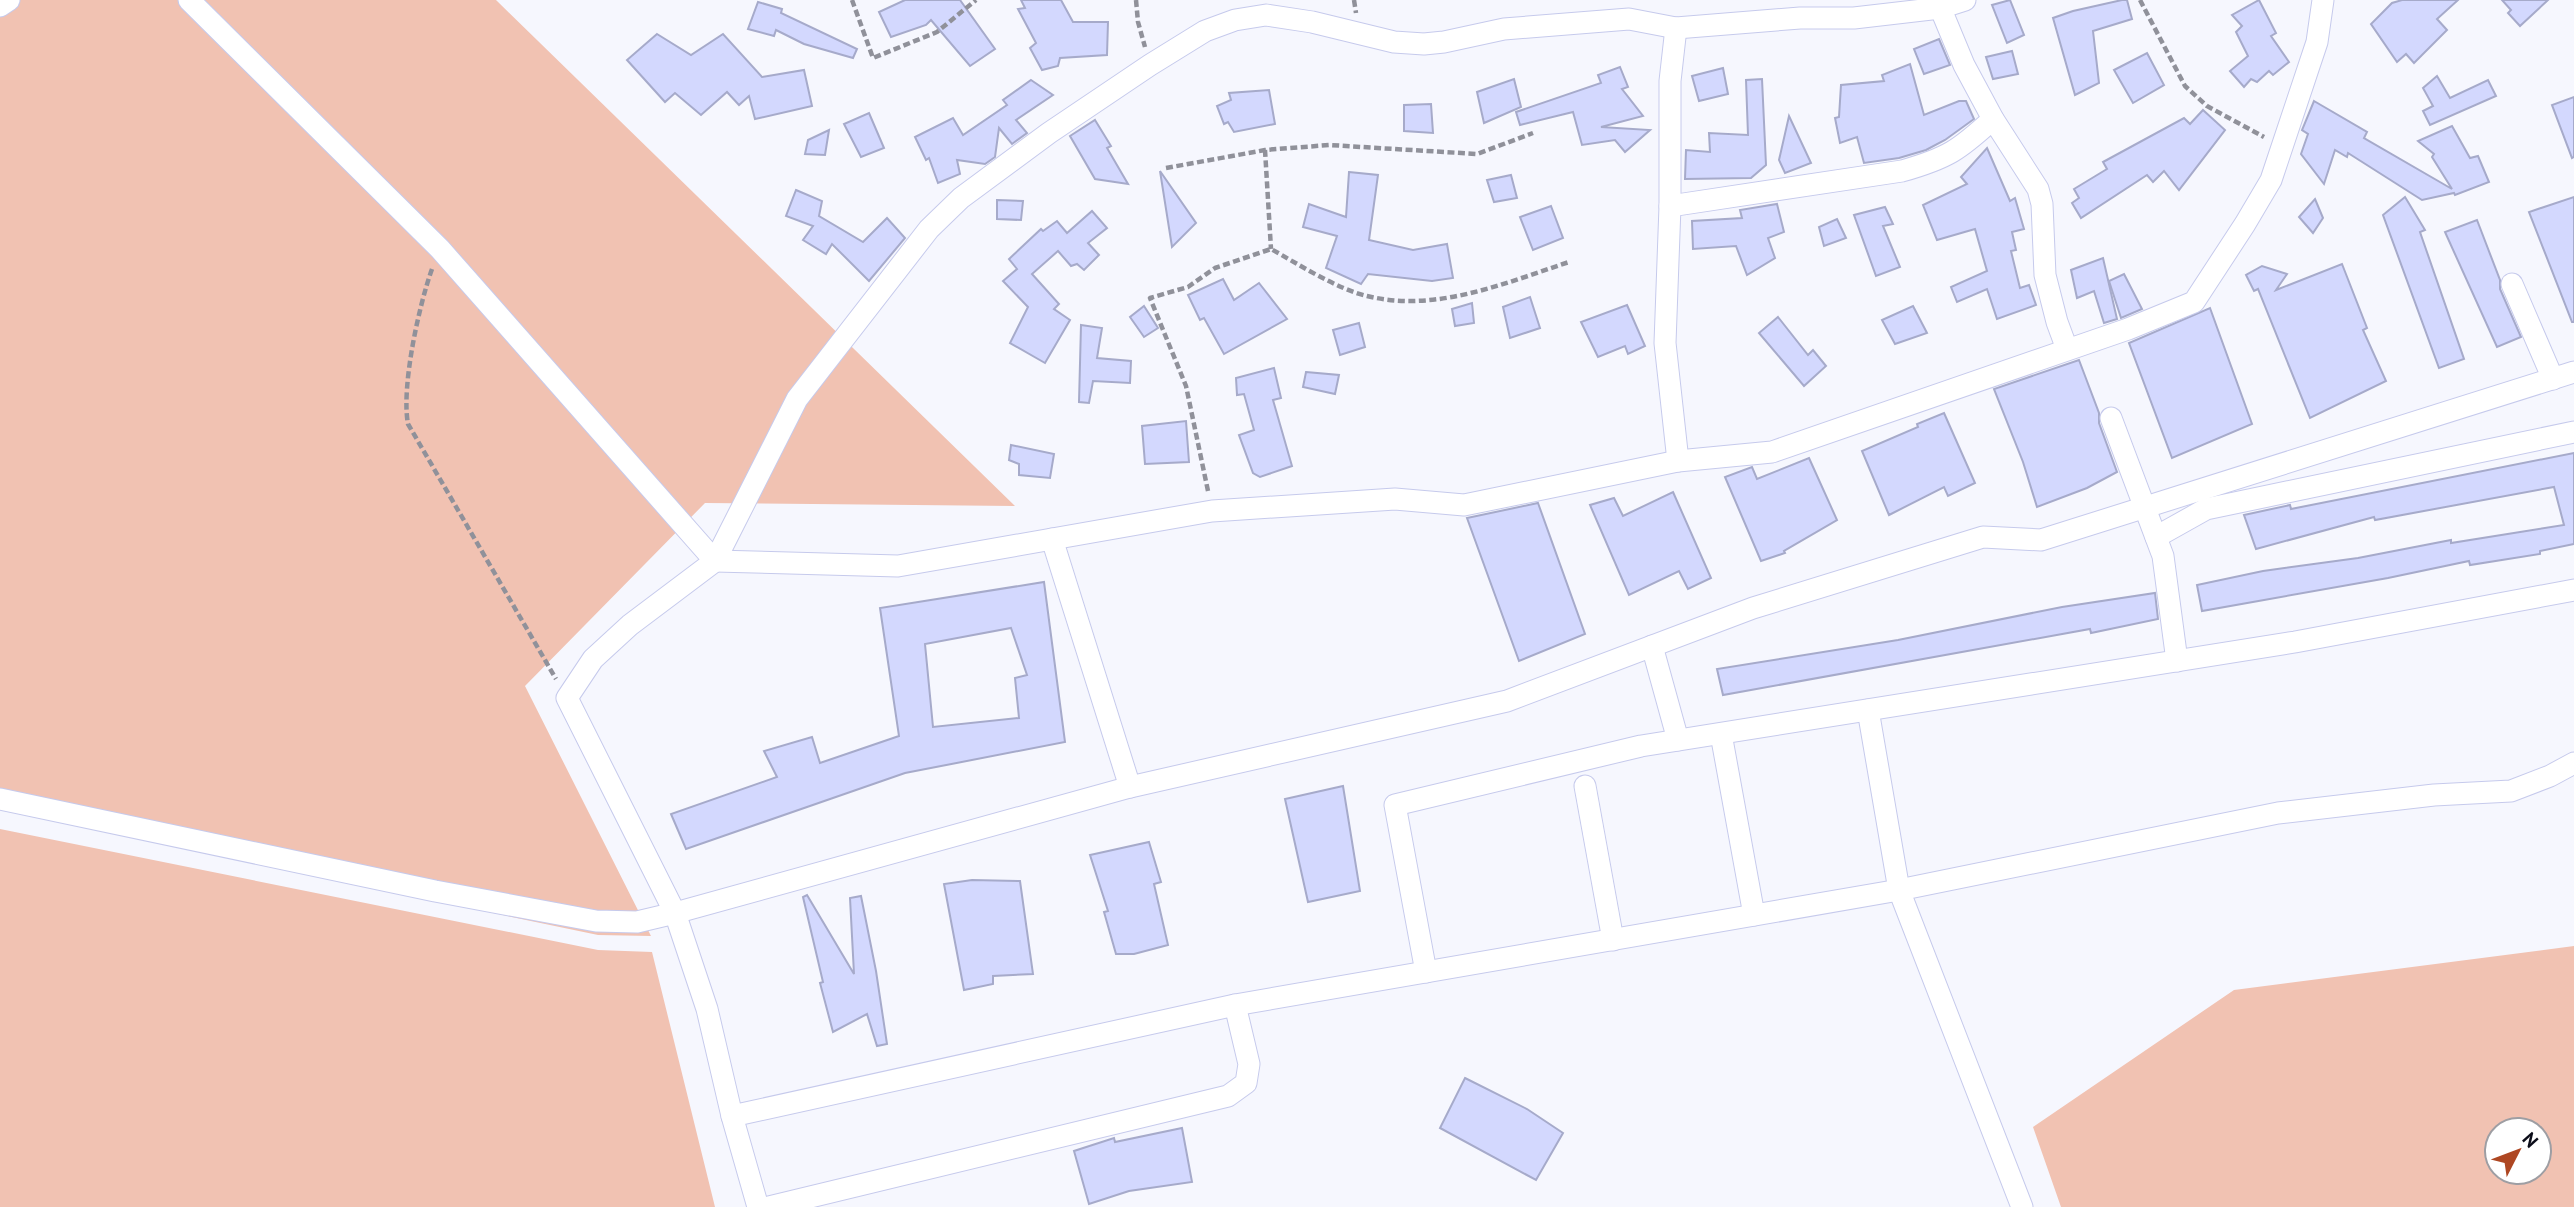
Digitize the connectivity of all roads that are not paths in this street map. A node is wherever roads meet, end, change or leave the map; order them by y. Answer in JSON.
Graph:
{"nodes":[{"id":1,"x":9,"y":0,"type":"edge"},
{"id":2,"x":189,"y":0,"type":"edge"},
{"id":3,"x":1965,"y":0,"type":"edge"},
{"id":4,"x":2323,"y":0,"type":"edge"},
{"id":5,"x":1939,"y":4,"type":"edge"},
{"id":6,"x":0,"y":6,"type":"edge"},
{"id":7,"x":1676,"y":28,"type":"junction"},
{"id":8,"x":1993,"y":118,"type":"junction"},
{"id":9,"x":1670,"y":206,"type":"junction"},
{"id":10,"x":2512,"y":284,"type":"dead end"},
{"id":11,"x":2067,"y":349,"type":"junction"},
{"id":12,"x":2574,"y":372,"type":"edge"},
{"id":13,"x":2553,"y":379,"type":"junction"},
{"id":14,"x":2111,"y":418,"type":"dead end"},
{"id":15,"x":2574,"y":432,"type":"edge"},
{"id":16,"x":1678,"y":461,"type":"junction"},
{"id":17,"x":2145,"y":507,"type":"junction"},
{"id":18,"x":2156,"y":537,"type":"junction"},
{"id":19,"x":1052,"y":539,"type":"junction"},
{"id":20,"x":715,"y":561,"type":"junction"},
{"id":21,"x":2574,"y":590,"type":"edge"},
{"id":22,"x":1652,"y":646,"type":"junction"},
{"id":23,"x":2177,"y":661,"type":"junction"},
{"id":24,"x":1868,"y":710,"type":"junction"},
{"id":25,"x":1721,"y":734,"type":"junction"},
{"id":26,"x":1678,"y":740,"type":"junction"},
{"id":27,"x":2574,"y":763,"type":"edge"},
{"id":28,"x":1585,"y":786,"type":"dead end"},
{"id":29,"x":1130,"y":788,"type":"junction"},
{"id":30,"x":0,"y":799,"type":"edge"},
{"id":31,"x":1899,"y":890,"type":"junction"},
{"id":32,"x":675,"y":912,"type":"junction"},
{"id":33,"x":1754,"y":915,"type":"junction"},
{"id":34,"x":1613,"y":940,"type":"junction"},
{"id":35,"x":1426,"y":972,"type":"junction"},
{"id":36,"x":1238,"y":1013,"type":"junction"},
{"id":37,"x":732,"y":1116,"type":"junction"},
{"id":38,"x":758,"y":1207,"type":"edge"},
{"id":39,"x":769,"y":1207,"type":"edge"},
{"id":40,"x":2022,"y":1207,"type":"edge"}],
"edges":[{"from":1,"to":6,"type":"street"},
{"from":2,"to":20,"type":"street"},
{"from":3,"to":5,"type":"street"},
{"from":4,"to":11,"type":"street"},
{"from":5,"to":7,"type":"street"},
{"from":5,"to":8,"type":"street"},
{"from":7,"to":9,"type":"street"},
{"from":7,"to":20,"type":"street"},
{"from":8,"to":9,"type":"street"},
{"from":8,"to":11,"type":"street"},
{"from":9,"to":16,"type":"street"},
{"from":10,"to":13,"type":"street"},
{"from":11,"to":16,"type":"street"},
{"from":12,"to":13,"type":"street"},
{"from":13,"to":17,"type":"street"},
{"from":14,"to":17,"type":"street"},
{"from":15,"to":18,"type":"street"},
{"from":16,"to":19,"type":"street"},
{"from":17,"to":18,"type":"street"},
{"from":17,"to":22,"type":"street"},
{"from":18,"to":23,"type":"street"},
{"from":19,"to":20,"type":"street"},
{"from":19,"to":29,"type":"street"},
{"from":20,"to":32,"type":"street"},
{"from":21,"to":23,"type":"street"},
{"from":22,"to":26,"type":"street"},
{"from":22,"to":29,"type":"street"},
{"from":23,"to":24,"type":"street"},
{"from":24,"to":25,"type":"street"},
{"from":24,"to":31,"type":"street"},
{"from":25,"to":26,"type":"street"},
{"from":25,"to":33,"type":"street"},
{"from":26,"to":35,"type":"street"},
{"from":27,"to":31,"type":"street"},
{"from":28,"to":34,"type":"street"},
{"from":29,"to":32,"type":"street"},
{"from":30,"to":32,"type":"street"},
{"from":31,"to":33,"type":"street"},
{"from":31,"to":40,"type":"street"},
{"from":32,"to":37,"type":"street"},
{"from":33,"to":34,"type":"street"},
{"from":34,"to":35,"type":"street"},
{"from":35,"to":36,"type":"street"},
{"from":36,"to":37,"type":"street"},
{"from":36,"to":39,"type":"street"},
{"from":37,"to":38,"type":"street"}]}
